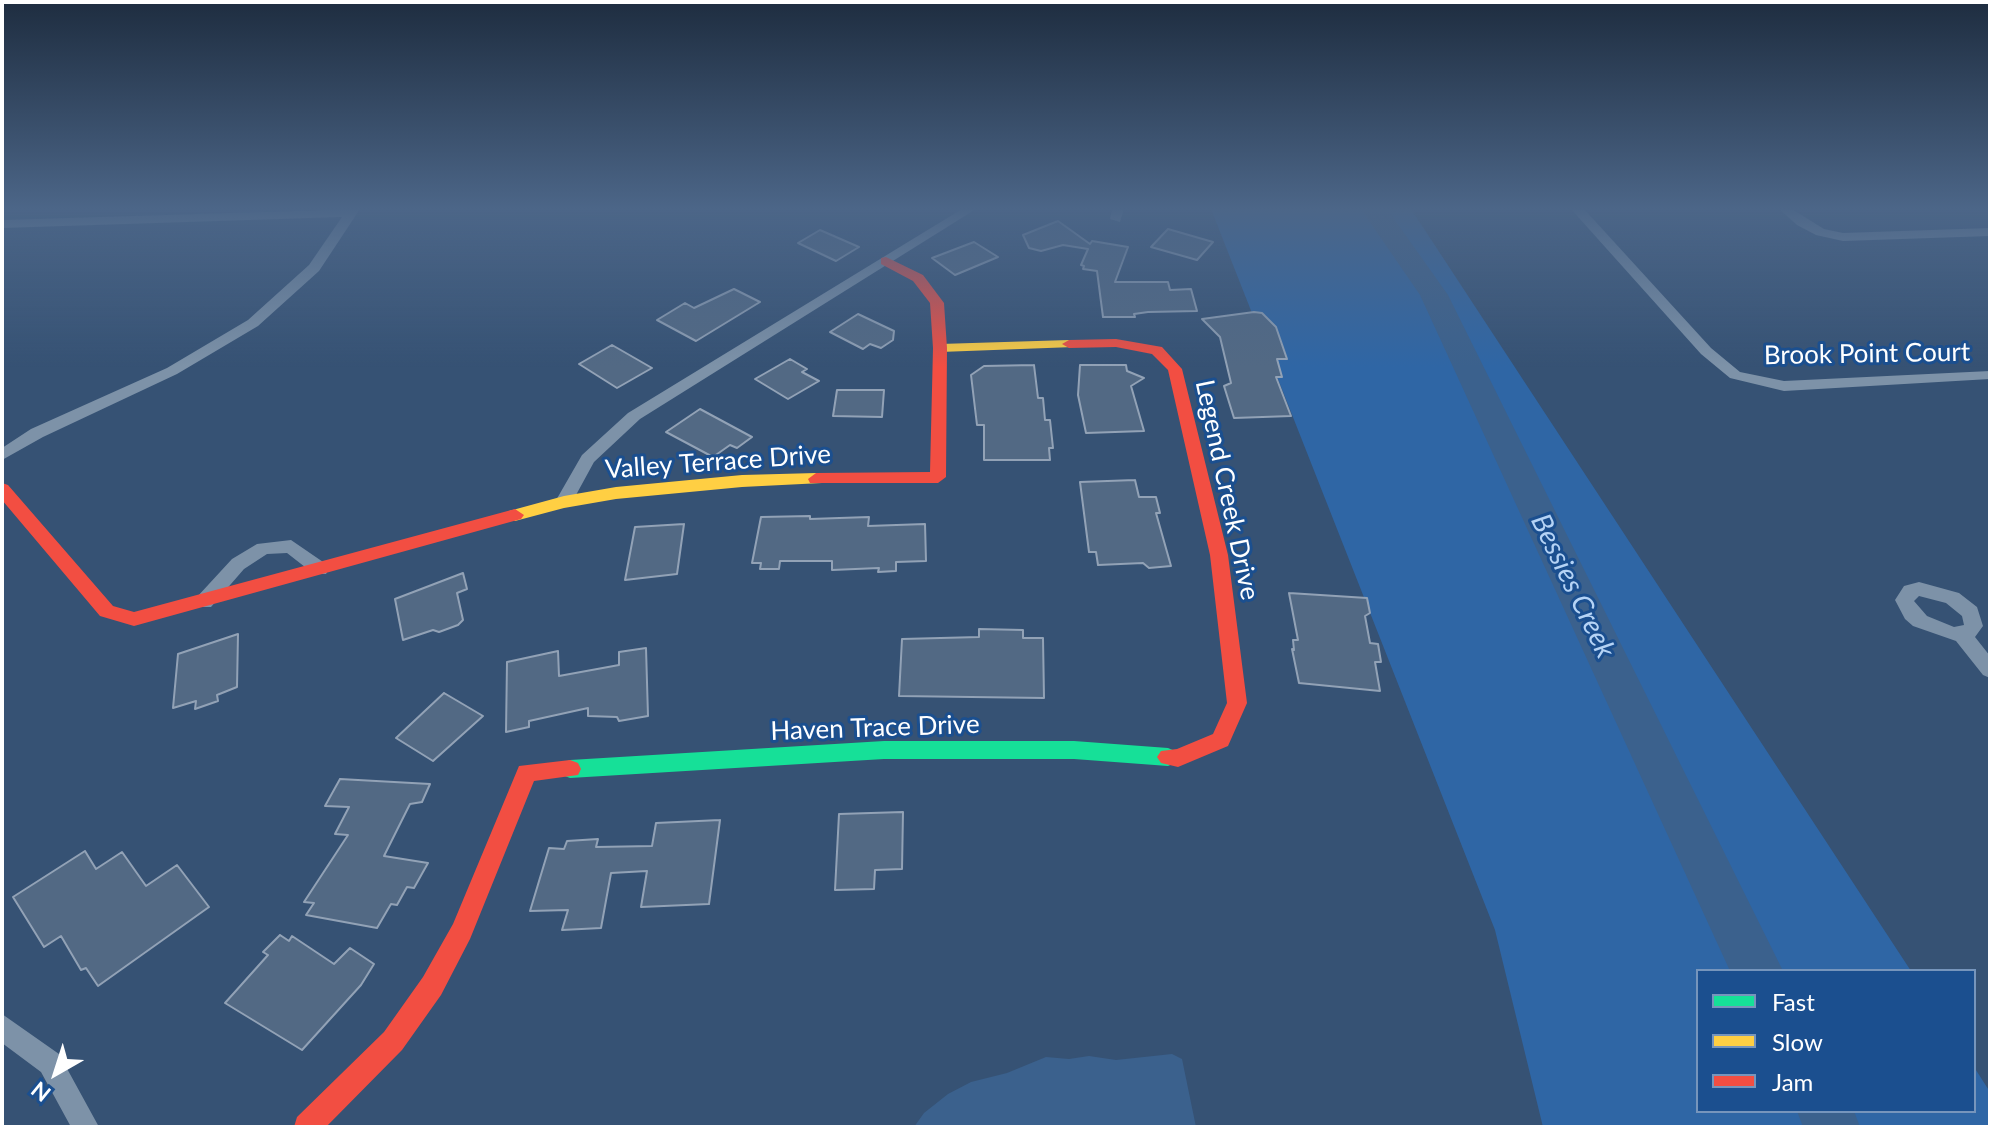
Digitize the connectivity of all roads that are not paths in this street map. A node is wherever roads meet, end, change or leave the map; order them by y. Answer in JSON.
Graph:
{"nodes":[{"id":1,"x":318,"y":262,"type":"edge"},
{"id":2,"x":885,"y":262,"type":"edge"},
{"id":3,"x":887,"y":262,"type":"edge"},
{"id":4,"x":1625,"y":262,"type":"edge"},
{"id":5,"x":940,"y":348,"type":"junction"},
{"id":6,"x":1990,"y":375,"type":"edge"},
{"id":7,"x":2,"y":455,"type":"edge"},
{"id":8,"x":2,"y":489,"type":"edge"},
{"id":9,"x":564,"y":502,"type":"junction"},
{"id":10,"x":320,"y":569,"type":"junction"},
{"id":11,"x":204,"y":602,"type":"junction"},
{"id":12,"x":1962,"y":634,"type":"dead end"},
{"id":13,"x":1990,"y":670,"type":"edge"},
{"id":14,"x":1221,"y":740,"type":"joint"},
{"id":15,"x":2,"y":1027,"type":"edge"},
{"id":16,"x":86,"y":1127,"type":"edge"},
{"id":17,"x":307,"y":1127,"type":"edge"}],
"edges":[{"from":1,"to":7,"type":"street"},
{"from":2,"to":9,"type":"street"},
{"from":3,"to":5,"type":"street"},
{"from":4,"to":6,"type":"street","name":"Brook Point Court"},
{"from":5,"to":9,"type":"street","name":"Valley Terrace Drive"},
{"from":5,"to":14,"type":"street","name":"Legend Creek Drive"},
{"from":8,"to":11,"type":"street","name":"Valley Terrace Drive"},
{"from":9,"to":10,"type":"street","name":"Valley Terrace Drive"},
{"from":10,"to":11,"type":"street","name":"Valley Terrace Drive"},
{"from":10,"to":11,"type":"street"},
{"from":12,"to":13,"type":"street"},
{"from":14,"to":17,"type":"street","name":"Haven Trace Drive"},
{"from":15,"to":16,"type":"street"}]}
